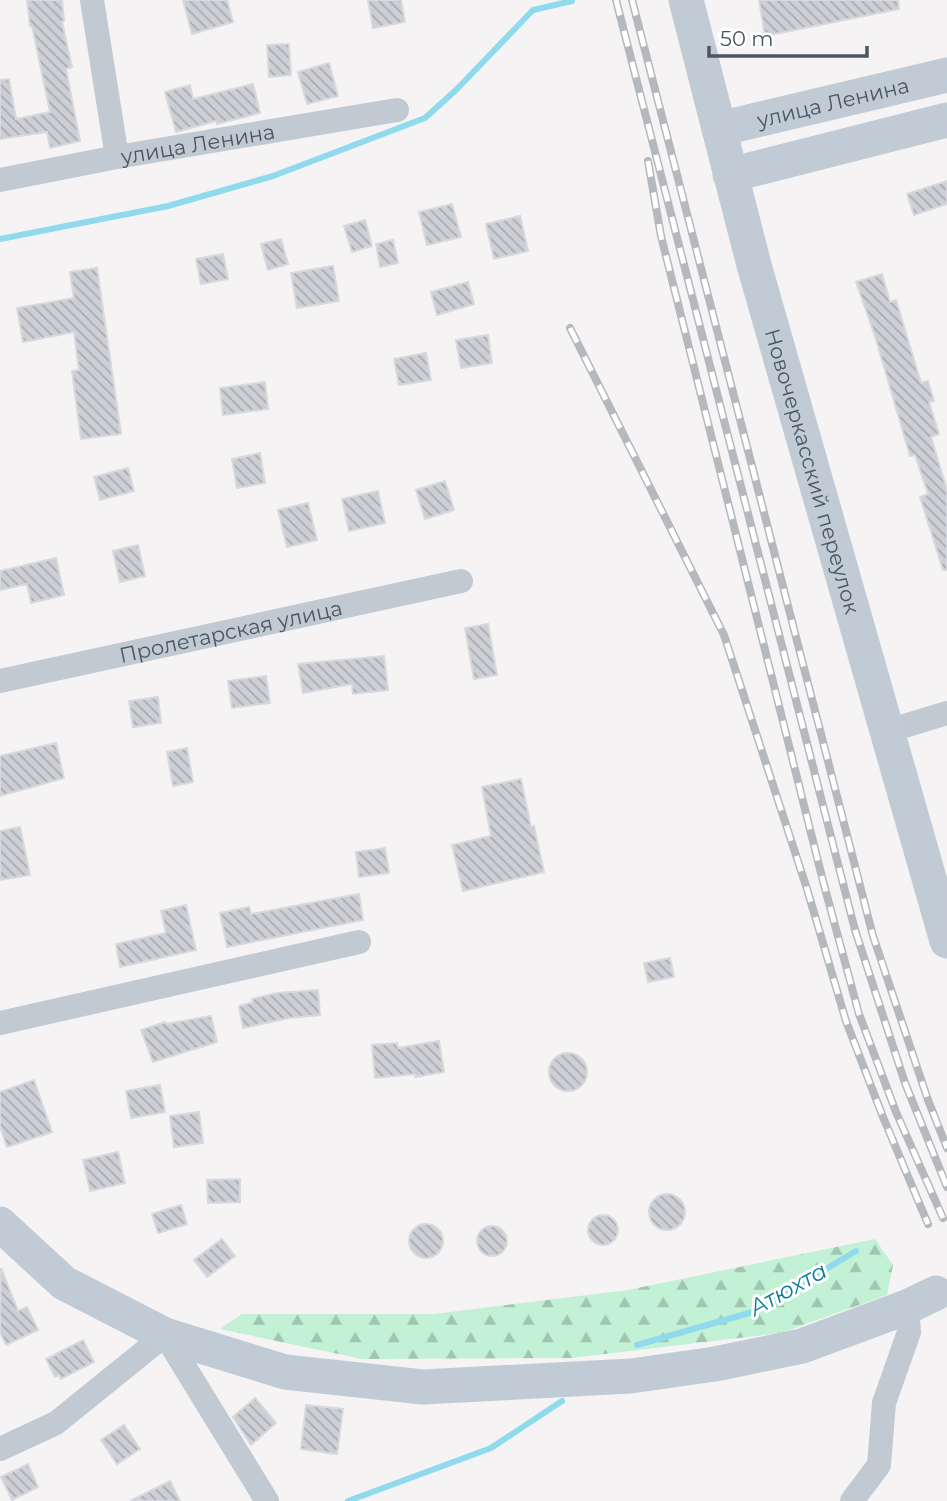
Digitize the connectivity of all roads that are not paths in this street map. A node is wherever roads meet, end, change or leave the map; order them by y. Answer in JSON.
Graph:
{"nodes":[{"id":1,"x":92,"y":0,"type":"edge"},
{"id":2,"x":686,"y":0,"type":"edge"},
{"id":3,"x":947,"y":75,"type":"edge"},
{"id":4,"x":397,"y":110,"type":"dead end"},
{"id":5,"x":947,"y":120,"type":"edge"},
{"id":6,"x":719,"y":129,"type":"junction"},
{"id":7,"x":117,"y":157,"type":"junction"},
{"id":8,"x":730,"y":175,"type":"junction"},
{"id":9,"x":0,"y":180,"type":"edge"},
{"id":10,"x":461,"y":581,"type":"dead end"},
{"id":11,"x":0,"y":681,"type":"edge"},
{"id":12,"x":947,"y":713,"type":"edge"},
{"id":13,"x":888,"y":731,"type":"junction"},
{"id":14,"x":947,"y":941,"type":"edge"},
{"id":15,"x":359,"y":942,"type":"dead end"},
{"id":16,"x":0,"y":1023,"type":"edge"},
{"id":17,"x":0,"y":1224,"type":"edge"},
{"id":18,"x":921,"y":1300,"type":"joint"},
{"id":19,"x":165,"y":1335,"type":"junction"},
{"id":20,"x":0,"y":1449,"type":"edge"},
{"id":21,"x":267,"y":1501,"type":"edge"},
{"id":22,"x":852,"y":1501,"type":"edge"}],
"edges":[{"from":1,"to":7,"type":"street"},
{"from":2,"to":6,"type":"main road","name":"Новочеркасский переулок"},
{"from":3,"to":6,"type":"main road","name":"улица Ленина"},
{"from":4,"to":7,"type":"street","name":"улица Ленина"},
{"from":5,"to":8,"type":"main road"},
{"from":6,"to":8,"type":"main road","name":"Новочеркасский переулок"},
{"from":7,"to":9,"type":"street","name":"улица Ленина"},
{"from":8,"to":13,"type":"main road","name":"Новочеркасский переулок"},
{"from":10,"to":11,"type":"street","name":"Пролетарская улица"},
{"from":12,"to":13,"type":"street"},
{"from":13,"to":14,"type":"main road","name":"Новочеркасский переулок"},
{"from":15,"to":16,"type":"street"},
{"from":17,"to":19,"type":"main road"},
{"from":18,"to":19,"type":"main road"},
{"from":18,"to":22,"type":"street"},
{"from":19,"to":20,"type":"street"},
{"from":19,"to":21,"type":"street"}]}
